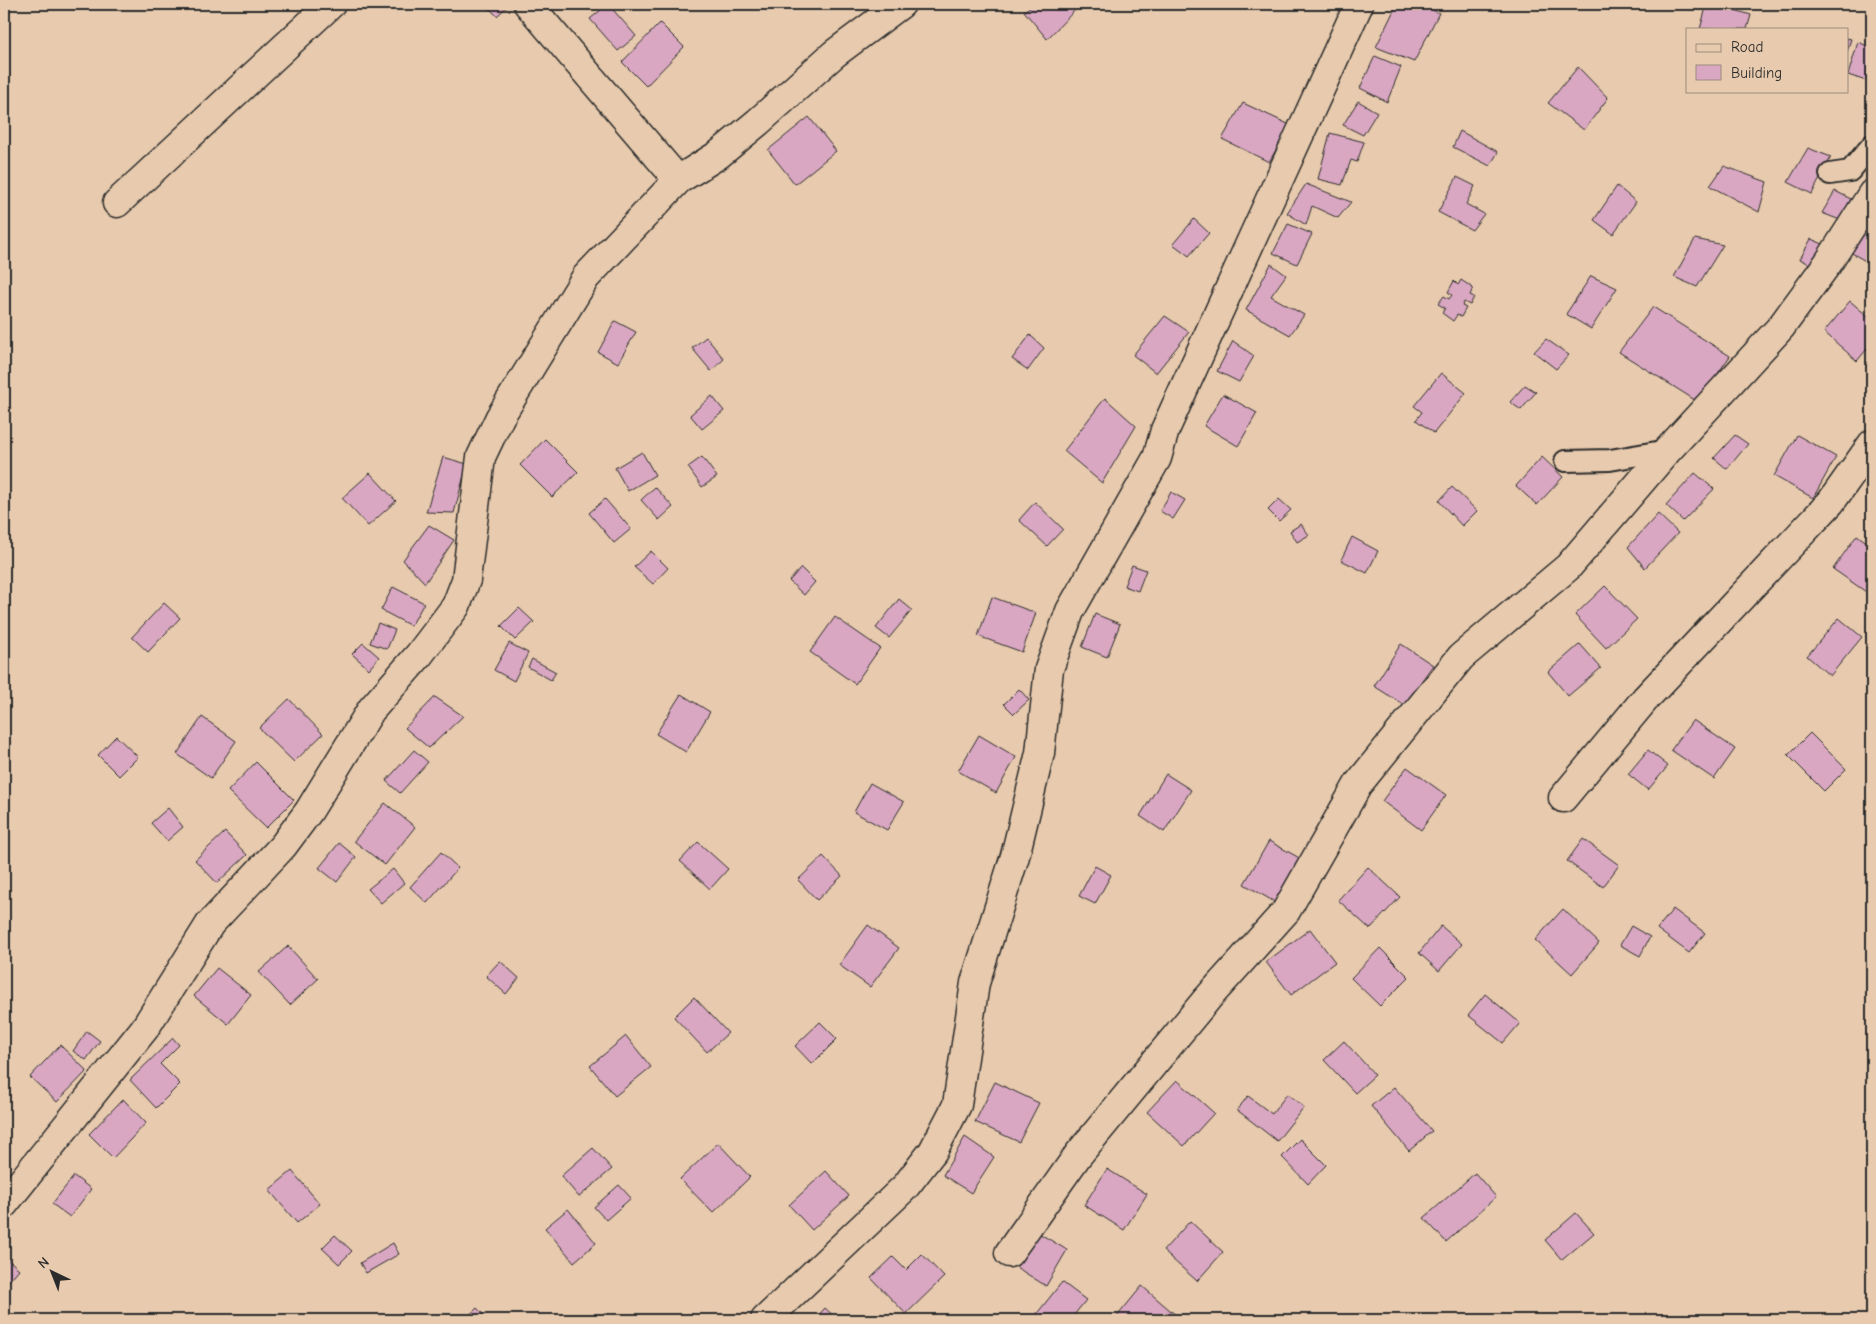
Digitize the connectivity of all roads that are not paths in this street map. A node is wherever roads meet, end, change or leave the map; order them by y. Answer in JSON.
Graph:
{"nodes":[{"id":1,"x":331,"y":4,"type":"edge"},
{"id":2,"x":528,"y":4,"type":"edge"},
{"id":3,"x":901,"y":4,"type":"edge"},
{"id":4,"x":1359,"y":4,"type":"edge"},
{"id":5,"x":1872,"y":145,"type":"edge"},
{"id":6,"x":1830,"y":174,"type":"dead end"},
{"id":7,"x":678,"y":180,"type":"junction"},
{"id":8,"x":1872,"y":194,"type":"edge"},
{"id":9,"x":116,"y":204,"type":"dead end"},
{"id":10,"x":1872,"y":444,"type":"edge"},
{"id":11,"x":1668,"y":450,"type":"junction"},
{"id":12,"x":1565,"y":461,"type":"dead end"},
{"id":13,"x":1563,"y":798,"type":"dead end"},
{"id":14,"x":4,"y":1204,"type":"edge"},
{"id":15,"x":1009,"y":1253,"type":"dead end"},
{"id":16,"x":765,"y":1320,"type":"edge"}],
"edges":[{"from":1,"to":9,"type":"street"},
{"from":2,"to":7,"type":"street"},
{"from":3,"to":7,"type":"street"},
{"from":4,"to":16,"type":"street"},
{"from":5,"to":6,"type":"lane"},
{"from":7,"to":14,"type":"street"},
{"from":8,"to":11,"type":"street"},
{"from":10,"to":13,"type":"street"},
{"from":11,"to":12,"type":"lane"},
{"from":11,"to":15,"type":"street"}]}
